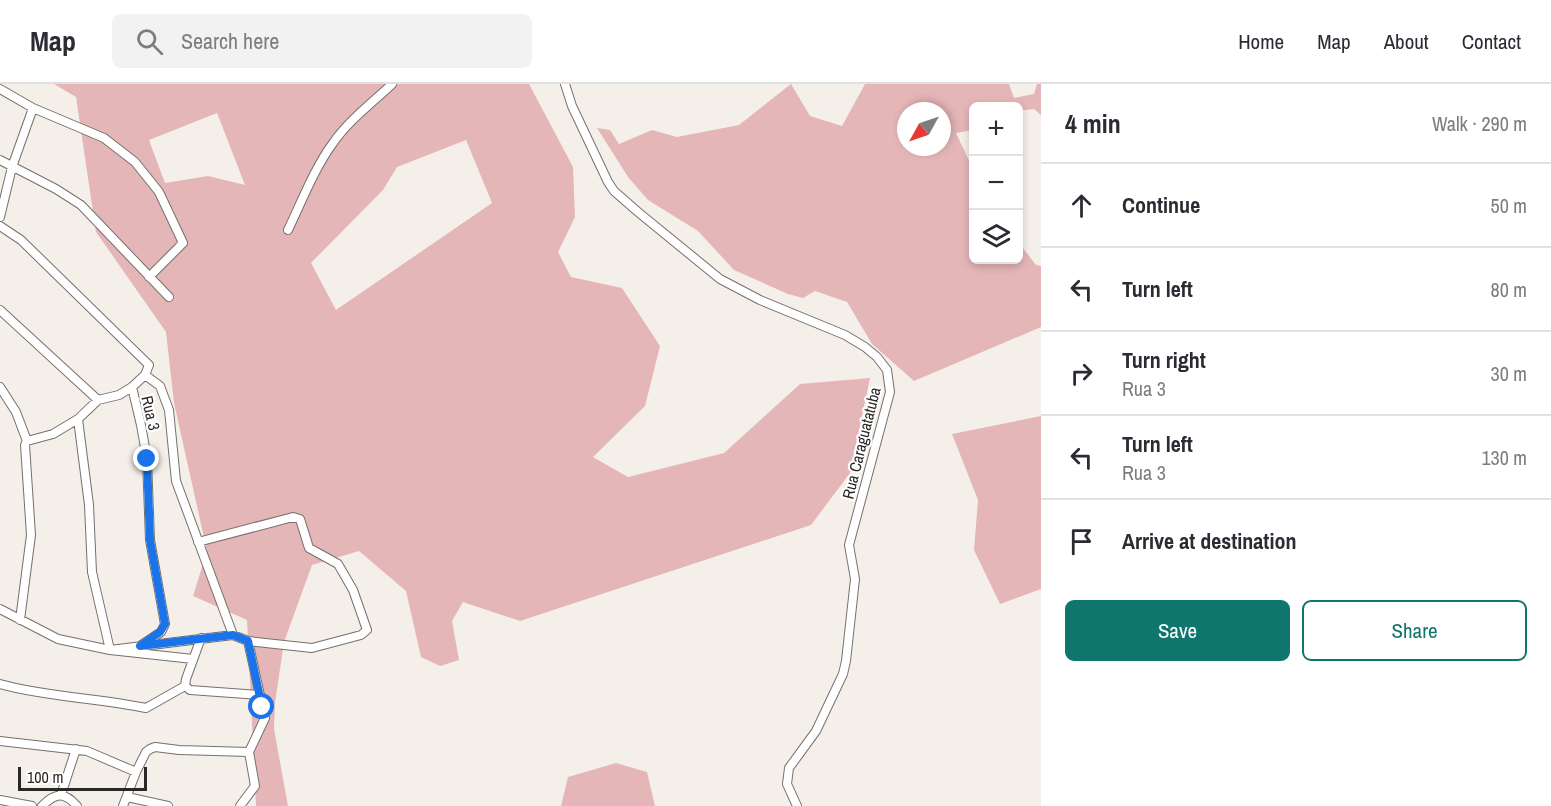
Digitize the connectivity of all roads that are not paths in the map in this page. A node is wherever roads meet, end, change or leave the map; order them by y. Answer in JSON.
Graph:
{"nodes":[{"id":1,"x":392,"y":84,"type":"edge"},
{"id":2,"x":565,"y":84,"type":"edge"},
{"id":3,"x":0,"y":89,"type":"edge"},
{"id":4,"x":33,"y":108,"type":"junction"},
{"id":5,"x":0,"y":160,"type":"edge"},
{"id":6,"x":12,"y":167,"type":"junction"},
{"id":7,"x":0,"y":217,"type":"edge"},
{"id":8,"x":0,"y":226,"type":"edge"},
{"id":9,"x":288,"y":230,"type":"dead end"},
{"id":10,"x":149,"y":277,"type":"junction"},
{"id":11,"x":169,"y":297,"type":"dead end"},
{"id":12,"x":0,"y":310,"type":"edge"},
{"id":13,"x":145,"y":375,"type":"junction"},
{"id":14,"x":0,"y":387,"type":"edge"},
{"id":15,"x":132,"y":387,"type":"junction"},
{"id":16,"x":98,"y":400,"type":"junction"},
{"id":17,"x":78,"y":419,"type":"junction"},
{"id":18,"x":27,"y":441,"type":"junction"},
{"id":19,"x":198,"y":542,"type":"junction"},
{"id":20,"x":0,"y":609,"type":"edge"},
{"id":21,"x":20,"y":621,"type":"junction"},
{"id":22,"x":233,"y":635,"type":"junction"},
{"id":23,"x":201,"y":638,"type":"junction"},
{"id":24,"x":248,"y":641,"type":"junction"},
{"id":25,"x":140,"y":646,"type":"junction"},
{"id":26,"x":110,"y":650,"type":"junction"},
{"id":27,"x":193,"y":659,"type":"junction"},
{"id":28,"x":0,"y":684,"type":"edge"},
{"id":29,"x":185,"y":686,"type":"junction"},
{"id":30,"x":259,"y":695,"type":"junction"},
{"id":31,"x":0,"y":741,"type":"edge"},
{"id":32,"x":76,"y":748,"type":"junction"},
{"id":33,"x":249,"y":752,"type":"junction"},
{"id":34,"x":136,"y":772,"type":"junction"},
{"id":35,"x":62,"y":795,"type":"junction"},
{"id":36,"x":127,"y":797,"type":"junction"},
{"id":37,"x":0,"y":800,"type":"edge"},
{"id":38,"x":32,"y":806,"type":"edge"},
{"id":39,"x":42,"y":806,"type":"edge"},
{"id":40,"x":77,"y":806,"type":"edge"},
{"id":41,"x":123,"y":806,"type":"edge"},
{"id":42,"x":168,"y":806,"type":"edge"},
{"id":43,"x":240,"y":806,"type":"edge"},
{"id":44,"x":797,"y":806,"type":"edge"}],
"edges":[{"from":1,"to":9,"type":"street"},
{"from":2,"to":44,"type":"street","name":"Rua Caraguatatuba"},
{"from":3,"to":4,"type":"street"},
{"from":4,"to":6,"type":"street"},
{"from":4,"to":10,"type":"street"},
{"from":5,"to":6,"type":"street"},
{"from":6,"to":7,"type":"street"},
{"from":6,"to":10,"type":"street"},
{"from":8,"to":13,"type":"street"},
{"from":10,"to":11,"type":"street"},
{"from":12,"to":16,"type":"street"},
{"from":13,"to":15,"type":"street"},
{"from":13,"to":19,"type":"street"},
{"from":14,"to":18,"type":"street"},
{"from":15,"to":16,"type":"street"},
{"from":15,"to":25,"type":"street","name":"Rua 3"},
{"from":16,"to":17,"type":"street"},
{"from":17,"to":18,"type":"street"},
{"from":17,"to":26,"type":"street"},
{"from":18,"to":21,"type":"street"},
{"from":19,"to":22,"type":"street"},
{"from":19,"to":24,"type":"street"},
{"from":20,"to":21,"type":"street"},
{"from":21,"to":26,"type":"street"},
{"from":22,"to":23,"type":"street"},
{"from":22,"to":24,"type":"street"},
{"from":23,"to":25,"type":"street"},
{"from":23,"to":27,"type":"street"},
{"from":24,"to":30,"type":"street"},
{"from":25,"to":26,"type":"street"},
{"from":26,"to":27,"type":"street"},
{"from":27,"to":29,"type":"street"},
{"from":28,"to":29,"type":"street"},
{"from":29,"to":30,"type":"street"},
{"from":30,"to":33,"type":"street"},
{"from":31,"to":32,"type":"street"},
{"from":32,"to":34,"type":"street"},
{"from":32,"to":35,"type":"street"},
{"from":33,"to":34,"type":"street"},
{"from":33,"to":43,"type":"street"},
{"from":34,"to":36,"type":"street"},
{"from":35,"to":39,"type":"street"},
{"from":35,"to":40,"type":"street"},
{"from":36,"to":41,"type":"street"},
{"from":36,"to":42,"type":"street"},
{"from":37,"to":38,"type":"street"}]}
